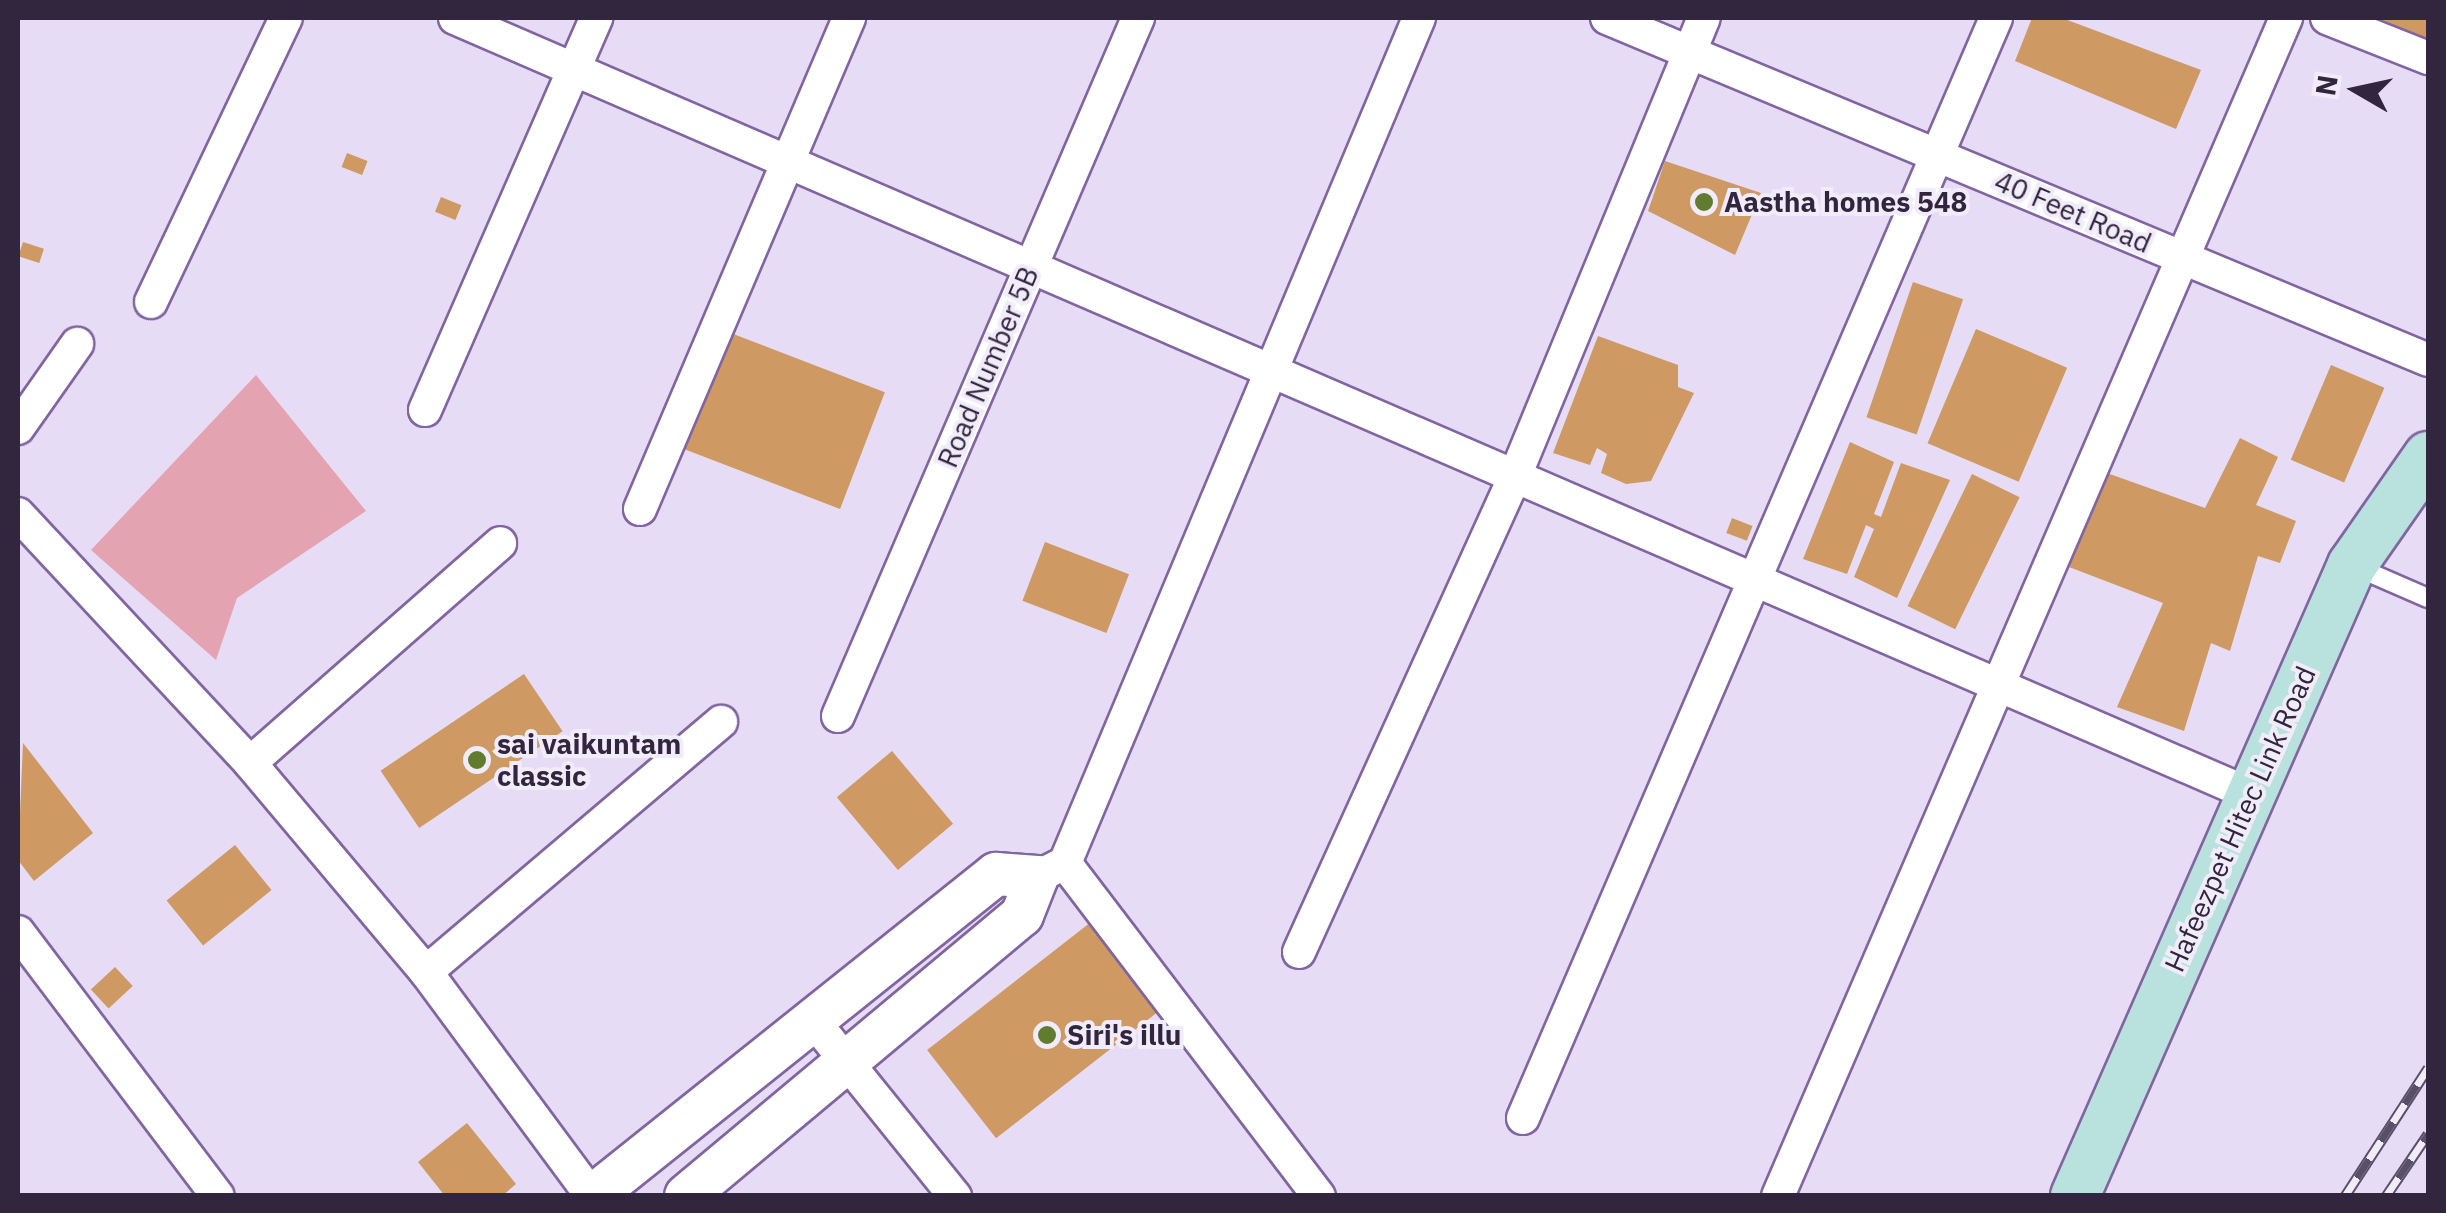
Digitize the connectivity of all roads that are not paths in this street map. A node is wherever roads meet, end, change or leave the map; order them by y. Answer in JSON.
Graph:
{"nodes":[{"id":1,"x":286,"y":18,"type":"edge"},
{"id":2,"x":455,"y":18,"type":"edge"},
{"id":3,"x":596,"y":18,"type":"edge"},
{"id":4,"x":849,"y":18,"type":"edge"},
{"id":5,"x":1138,"y":18,"type":"edge"},
{"id":6,"x":1419,"y":18,"type":"edge"},
{"id":7,"x":1607,"y":18,"type":"edge"},
{"id":8,"x":1704,"y":18,"type":"edge"},
{"id":9,"x":1996,"y":18,"type":"edge"},
{"id":10,"x":2286,"y":18,"type":"edge"},
{"id":11,"x":2326,"y":18,"type":"edge"},
{"id":12,"x":1689,"y":52,"type":"junction"},
{"id":13,"x":2428,"y":58,"type":"edge"},
{"id":14,"x":577,"y":70,"type":"junction"},
{"id":15,"x":1939,"y":156,"type":"junction"},
{"id":16,"x":788,"y":161,"type":"junction"},
{"id":17,"x":2182,"y":257,"type":"junction"},
{"id":18,"x":1031,"y":266,"type":"junction"},
{"id":19,"x":150,"y":302,"type":"dead end"},
{"id":20,"x":77,"y":344,"type":"dead end"},
{"id":21,"x":2428,"y":360,"type":"edge"},
{"id":22,"x":1268,"y":368,"type":"junction"},
{"id":23,"x":425,"y":410,"type":"dead end"},
{"id":24,"x":18,"y":428,"type":"edge"},
{"id":25,"x":2428,"y":456,"type":"edge"},
{"id":26,"x":1515,"y":476,"type":"junction"},
{"id":27,"x":640,"y":509,"type":"dead end"},
{"id":28,"x":18,"y":514,"type":"edge"},
{"id":29,"x":500,"y":542,"type":"dead end"},
{"id":30,"x":2352,"y":565,"type":"junction"},
{"id":31,"x":1752,"y":578,"type":"junction"},
{"id":32,"x":2428,"y":598,"type":"edge"},
{"id":33,"x":1999,"y":685,"type":"junction"},
{"id":34,"x":838,"y":716,"type":"dead end"},
{"id":35,"x":721,"y":722,"type":"dead end"},
{"id":36,"x":250,"y":764,"type":"junction"},
{"id":37,"x":2250,"y":794,"type":"junction"},
{"id":38,"x":1051,"y":870,"type":"junction"},
{"id":39,"x":18,"y":932,"type":"edge"},
{"id":40,"x":1299,"y":952,"type":"dead end"},
{"id":41,"x":426,"y":972,"type":"junction"},
{"id":42,"x":812,"y":1019,"type":"junction"},
{"id":43,"x":848,"y":1064,"type":"junction"},
{"id":44,"x":1523,"y":1118,"type":"dead end"},
{"id":45,"x":218,"y":1196,"type":"edge"},
{"id":46,"x":592,"y":1196,"type":"edge"},
{"id":47,"x":686,"y":1196,"type":"edge"},
{"id":48,"x":955,"y":1196,"type":"edge"},
{"id":49,"x":1318,"y":1196,"type":"edge"},
{"id":50,"x":1778,"y":1196,"type":"edge"},
{"id":51,"x":2075,"y":1196,"type":"edge"}],
"edges":[{"from":1,"to":19,"type":"street"},
{"from":2,"to":14,"type":"street"},
{"from":3,"to":14,"type":"street"},
{"from":4,"to":16,"type":"street"},
{"from":5,"to":18,"type":"street","name":"Road Number 5B"},
{"from":6,"to":22,"type":"street"},
{"from":7,"to":12,"type":"street","name":"40 Feet Road"},
{"from":8,"to":12,"type":"street"},
{"from":9,"to":15,"type":"street"},
{"from":10,"to":17,"type":"street"},
{"from":11,"to":13,"type":"street"},
{"from":12,"to":15,"type":"street","name":"40 Feet Road"},
{"from":12,"to":26,"type":"street"},
{"from":14,"to":16,"type":"street"},
{"from":14,"to":23,"type":"street"},
{"from":15,"to":17,"type":"street","name":"40 Feet Road"},
{"from":15,"to":31,"type":"street"},
{"from":16,"to":18,"type":"street"},
{"from":16,"to":27,"type":"street"},
{"from":17,"to":21,"type":"street","name":"40 Feet Road"},
{"from":17,"to":33,"type":"street"},
{"from":18,"to":22,"type":"street"},
{"from":18,"to":34,"type":"street","name":"Road Number 5B"},
{"from":20,"to":24,"type":"street"},
{"from":22,"to":26,"type":"street"},
{"from":22,"to":38,"type":"street"},
{"from":25,"to":30,"type":"main road","name":"Hafeezpet Hitec Link Road"},
{"from":26,"to":31,"type":"street"},
{"from":26,"to":40,"type":"street"},
{"from":28,"to":36,"type":"street"},
{"from":29,"to":36,"type":"street"},
{"from":30,"to":32,"type":"lane"},
{"from":30,"to":37,"type":"main road","name":"Hafeezpet Hitec Link Road"},
{"from":31,"to":33,"type":"street"},
{"from":31,"to":44,"type":"street"},
{"from":33,"to":37,"type":"street"},
{"from":33,"to":50,"type":"street"},
{"from":35,"to":41,"type":"street"},
{"from":36,"to":41,"type":"street"},
{"from":37,"to":51,"type":"main road","name":"Hafeezpet Hitec Link Road"},
{"from":38,"to":42,"type":"street"},
{"from":38,"to":43,"type":"street"},
{"from":38,"to":49,"type":"street"},
{"from":39,"to":45,"type":"street"},
{"from":41,"to":46,"type":"street"},
{"from":42,"to":43,"type":"street"},
{"from":42,"to":46,"type":"street"},
{"from":43,"to":47,"type":"street"},
{"from":43,"to":48,"type":"street"}]}
